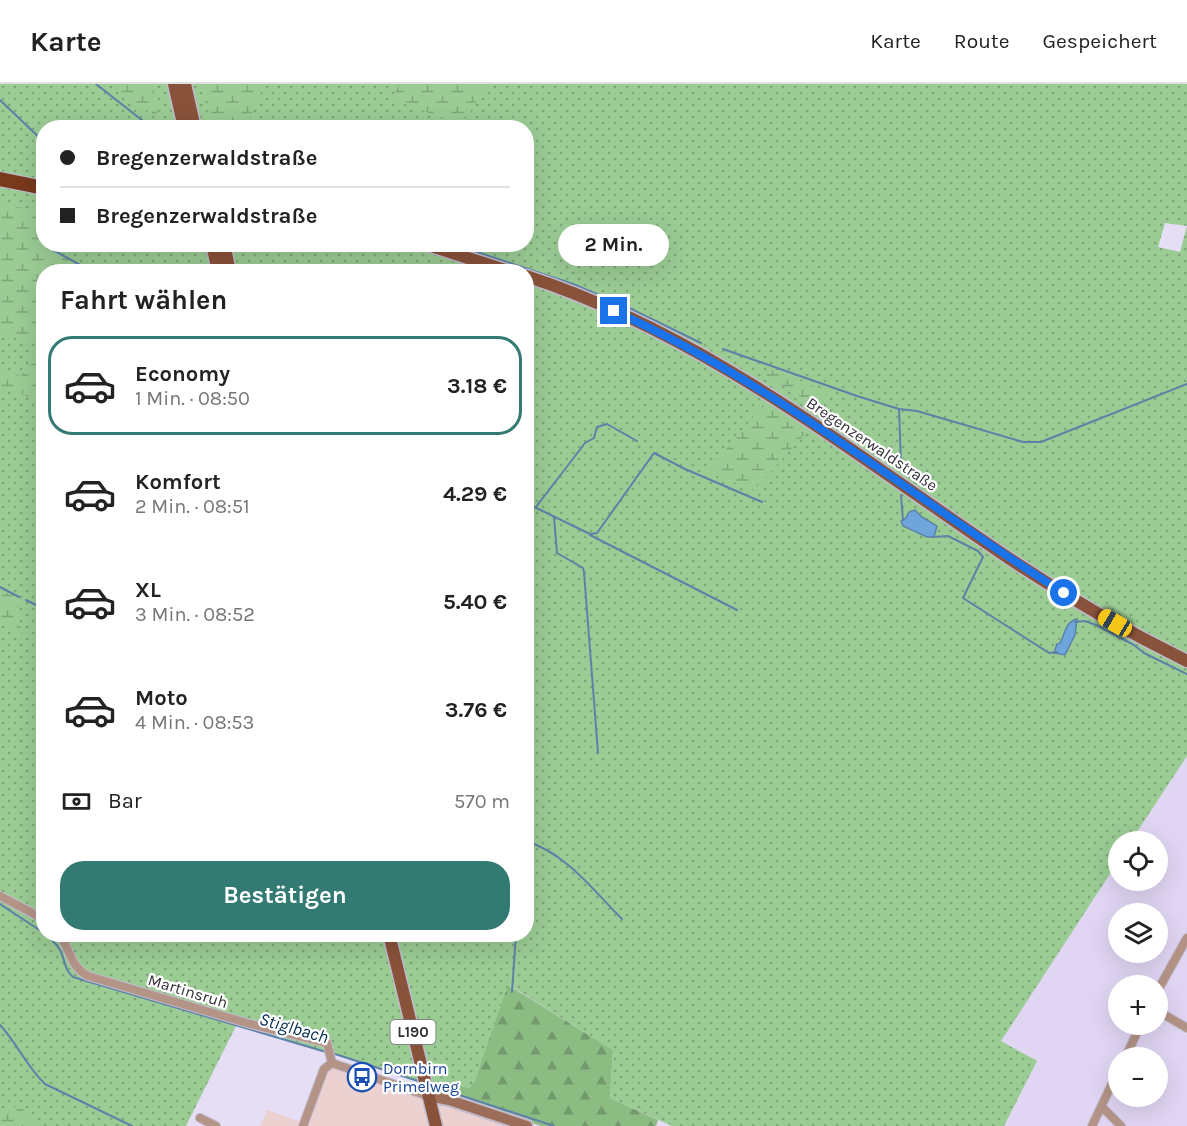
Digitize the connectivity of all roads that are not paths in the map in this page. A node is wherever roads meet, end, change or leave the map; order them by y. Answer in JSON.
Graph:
{"nodes":[{"id":1,"x":178,"y":86,"type":"edge"},
{"id":2,"x":183,"y":120,"type":"edge"},
{"id":3,"x":192,"y":120,"type":"edge"},
{"id":4,"x":0,"y":179,"type":"edge"},
{"id":5,"x":0,"y":185,"type":"edge"},
{"id":6,"x":36,"y":186,"type":"edge"},
{"id":7,"x":36,"y":192,"type":"edge"},
{"id":8,"x":450,"y":252,"type":"edge"},
{"id":9,"x":486,"y":264,"type":"edge"},
{"id":10,"x":534,"y":279,"type":"edge"},
{"id":11,"x":1187,"y":661,"type":"edge"},
{"id":12,"x":0,"y":896,"type":"edge"},
{"id":13,"x":36,"y":915,"type":"edge"},
{"id":14,"x":1187,"y":938,"type":"edge"},
{"id":15,"x":64,"y":942,"type":"edge"},
{"id":16,"x":391,"y":942,"type":"edge"},
{"id":17,"x":1166,"y":975,"type":"edge"},
{"id":18,"x":1168,"y":1017,"type":"edge"},
{"id":19,"x":1187,"y":1028,"type":"edge"},
{"id":20,"x":331,"y":1060,"type":"junction"},
{"id":21,"x":428,"y":1093,"type":"junction"},
{"id":22,"x":1108,"y":1094,"type":"edge"},
{"id":23,"x":1102,"y":1107,"type":"junction"},
{"id":24,"x":200,"y":1118,"type":"dead end"},
{"id":25,"x":216,"y":1126,"type":"edge"},
{"id":26,"x":303,"y":1126,"type":"edge"},
{"id":27,"x":436,"y":1126,"type":"edge"},
{"id":28,"x":527,"y":1126,"type":"edge"},
{"id":29,"x":1092,"y":1126,"type":"edge"},
{"id":30,"x":1121,"y":1126,"type":"edge"}],
"edges":[{"from":1,"to":2,"type":"main road"},
{"from":1,"to":3,"type":"main road"},
{"from":4,"to":6,"type":"highway"},
{"from":5,"to":7,"type":"highway"},
{"from":8,"to":9,"type":"main road"},
{"from":10,"to":11,"type":"main road","name":"Bregenzerwaldstraße"},
{"from":12,"to":13,"type":"street"},
{"from":14,"to":17,"type":"street"},
{"from":15,"to":20,"type":"street","name":"Martinsruh"},
{"from":16,"to":21,"type":"main road","number":"L190"},
{"from":18,"to":19,"type":"street"},
{"from":20,"to":21,"type":"street"},
{"from":20,"to":26,"type":"street"},
{"from":21,"to":27,"type":"main road","number":"L190"},
{"from":21,"to":28,"type":"main road"},
{"from":22,"to":23,"type":"street"},
{"from":23,"to":29,"type":"street"},
{"from":23,"to":30,"type":"street"},
{"from":24,"to":25,"type":"street"}]}
